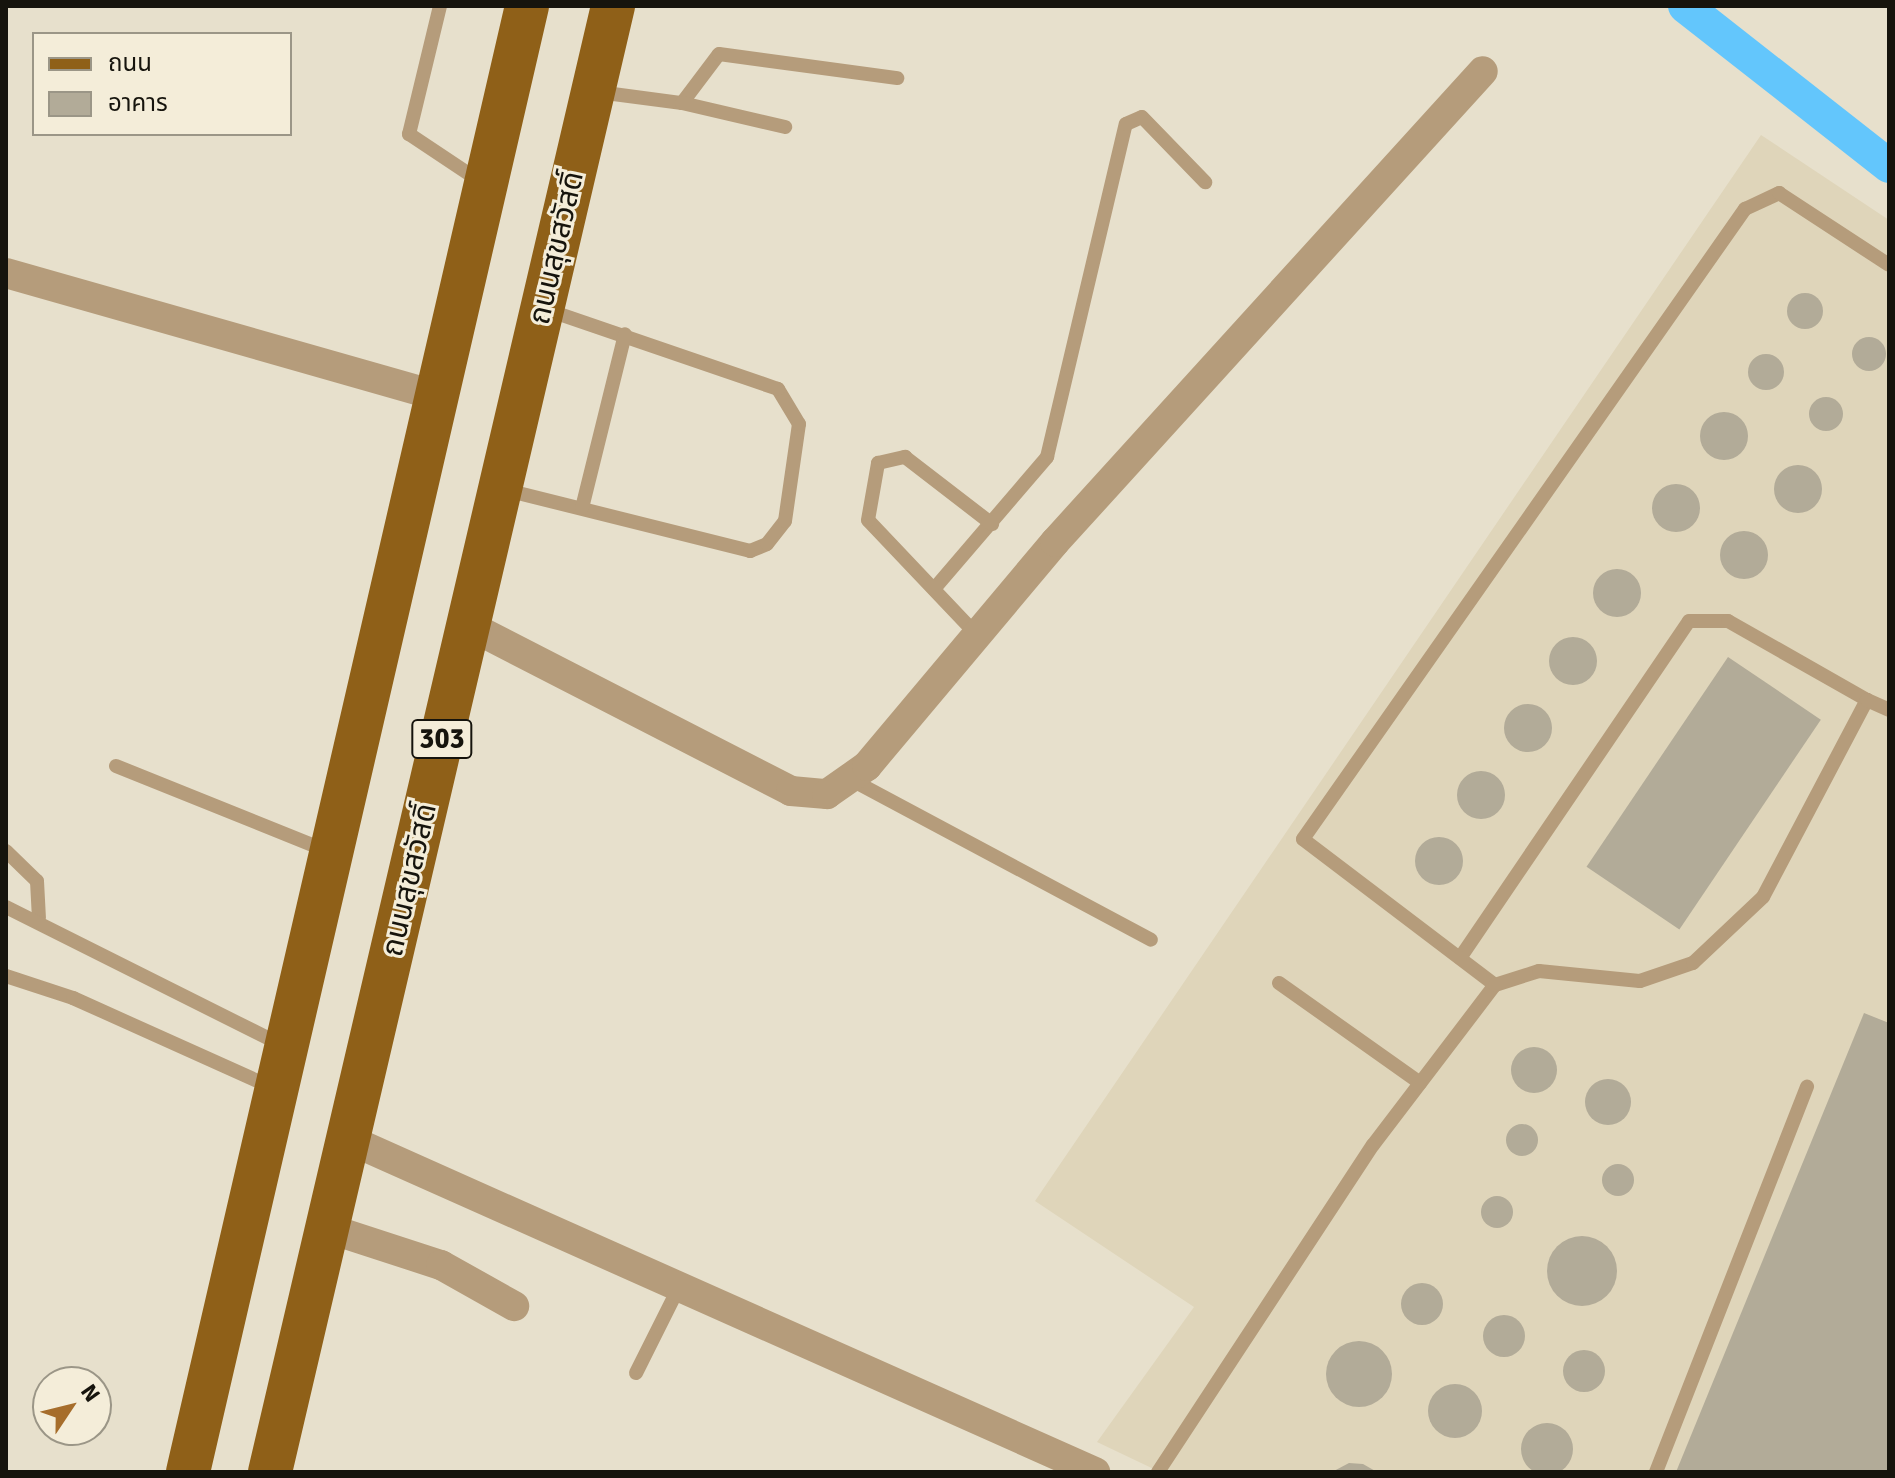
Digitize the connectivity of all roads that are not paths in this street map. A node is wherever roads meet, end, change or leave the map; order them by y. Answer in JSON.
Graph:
{"nodes":[{"id":1,"x":440,"y":6,"type":"edge"},
{"id":2,"x":527,"y":6,"type":"edge"},
{"id":3,"x":613,"y":6,"type":"edge"},
{"id":4,"x":1483,"y":71,"type":"dead end"},
{"id":5,"x":897,"y":78,"type":"dead end"},
{"id":6,"x":594,"y":91,"type":"junction"},
{"id":7,"x":682,"y":103,"type":"junction"},
{"id":8,"x":785,"y":127,"type":"dead end"},
{"id":9,"x":1205,"y":182,"type":"dead end"},
{"id":10,"x":486,"y":185,"type":"junction"},
{"id":11,"x":1889,"y":265,"type":"edge"},
{"id":12,"x":6,"y":273,"type":"edge"},
{"id":13,"x":543,"y":309,"type":"junction"},
{"id":14,"x":625,"y":334,"type":"junction"},
{"id":15,"x":438,"y":396,"type":"junction"},
{"id":16,"x":500,"y":489,"type":"junction"},
{"id":17,"x":582,"y":508,"type":"junction"},
{"id":18,"x":992,"y":524,"type":"junction"},
{"id":19,"x":934,"y":589,"type":"junction"},
{"id":20,"x":468,"y":625,"type":"junction"},
{"id":21,"x":977,"y":635,"type":"junction"},
{"id":22,"x":1867,"y":700,"type":"junction"},
{"id":23,"x":1889,"y":710,"type":"edge"},
{"id":24,"x":116,"y":766,"type":"dead end"},
{"id":25,"x":849,"y":778,"type":"junction"},
{"id":26,"x":6,"y":851,"type":"edge"},
{"id":27,"x":332,"y":854,"type":"junction"},
{"id":28,"x":6,"y":907,"type":"edge"},
{"id":29,"x":39,"y":918,"type":"junction"},
{"id":30,"x":1151,"y":940,"type":"dead end"},
{"id":31,"x":1460,"y":958,"type":"junction"},
{"id":32,"x":6,"y":976,"type":"edge"},
{"id":33,"x":1279,"y":983,"type":"dead end"},
{"id":34,"x":1495,"y":985,"type":"junction"},
{"id":35,"x":282,"y":1069,"type":"junction"},
{"id":36,"x":1420,"y":1083,"type":"junction"},
{"id":37,"x":1807,"y":1087,"type":"dead end"},
{"id":38,"x":350,"y":1140,"type":"junction"},
{"id":39,"x":330,"y":1229,"type":"junction"},
{"id":40,"x":678,"y":1289,"type":"junction"},
{"id":41,"x":514,"y":1306,"type":"dead end"},
{"id":42,"x":636,"y":1373,"type":"dead end"},
{"id":43,"x":188,"y":1472,"type":"edge"},
{"id":44,"x":270,"y":1472,"type":"edge"},
{"id":45,"x":1095,"y":1472,"type":"edge"},
{"id":46,"x":1158,"y":1472,"type":"edge"},
{"id":47,"x":1656,"y":1472,"type":"edge"}],
"edges":[{"from":1,"to":10,"type":"lane"},
{"from":2,"to":10,"type":"main road","number":"303"},
{"from":3,"to":6,"type":"main road","name":"ถนนสุขสวัสดิ์","number":"303"},
{"from":4,"to":21,"type":"street"},
{"from":5,"to":7,"type":"lane"},
{"from":6,"to":7,"type":"lane"},
{"from":6,"to":13,"type":"main road","name":"ถนนสุขสวัสดิ์","number":"303"},
{"from":7,"to":8,"type":"lane"},
{"from":9,"to":18,"type":"lane"},
{"from":10,"to":15,"type":"main road","number":"303"},
{"from":11,"to":31,"type":"lane"},
{"from":12,"to":15,"type":"street"},
{"from":13,"to":14,"type":"lane"},
{"from":13,"to":16,"type":"main road","name":"ถนนสุขสวัสดิ์","number":"303"},
{"from":14,"to":17,"type":"lane"},
{"from":14,"to":17,"type":"lane"},
{"from":15,"to":27,"type":"main road","number":"303"},
{"from":16,"to":17,"type":"lane"},
{"from":16,"to":20,"type":"main road","name":"ถนนสุขสวัสดิ์","number":"303"},
{"from":18,"to":19,"type":"lane"},
{"from":18,"to":19,"type":"lane"},
{"from":19,"to":21,"type":"lane"},
{"from":20,"to":25,"type":"street"},
{"from":20,"to":38,"type":"main road","name":"ถนนสุขสวัสดิ์","number":"303"},
{"from":21,"to":25,"type":"street"},
{"from":22,"to":23,"type":"lane"},
{"from":22,"to":31,"type":"lane"},
{"from":22,"to":34,"type":"lane"},
{"from":24,"to":27,"type":"lane"},
{"from":25,"to":30,"type":"lane"},
{"from":26,"to":29,"type":"lane"},
{"from":27,"to":35,"type":"main road","number":"303"},
{"from":28,"to":29,"type":"lane"},
{"from":29,"to":35,"type":"lane"},
{"from":31,"to":34,"type":"lane"},
{"from":32,"to":35,"type":"lane"},
{"from":33,"to":36,"type":"lane"},
{"from":34,"to":36,"type":"lane"},
{"from":35,"to":43,"type":"main road","number":"303"},
{"from":36,"to":46,"type":"lane"},
{"from":37,"to":47,"type":"lane"},
{"from":38,"to":39,"type":"main road","name":"ถนนสุขสวัสดิ์","number":"303"},
{"from":38,"to":40,"type":"street"},
{"from":39,"to":41,"type":"street"},
{"from":39,"to":44,"type":"main road","name":"ถนนสุขสวัสดิ์","number":"303"},
{"from":40,"to":42,"type":"lane"},
{"from":40,"to":45,"type":"street"}]}
